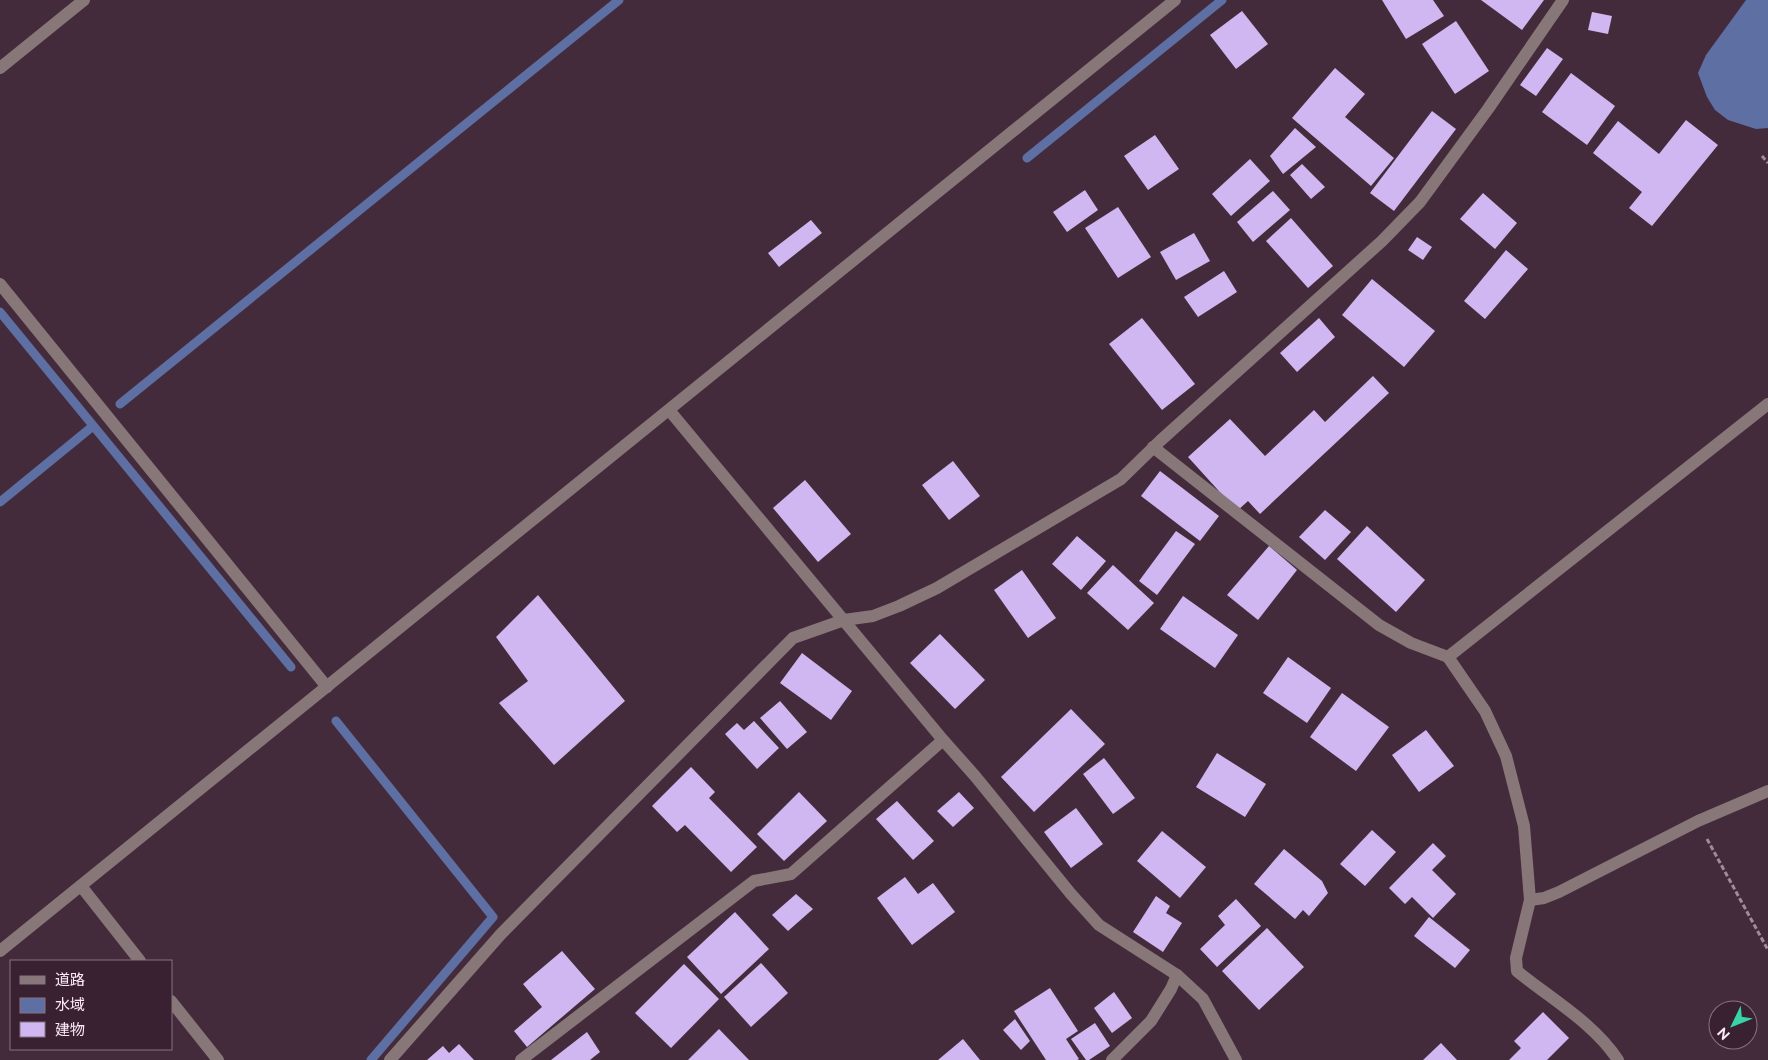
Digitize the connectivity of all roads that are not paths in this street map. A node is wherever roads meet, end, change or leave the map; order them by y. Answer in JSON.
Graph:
{"nodes":[{"id":1,"x":84,"y":0,"type":"edge"},
{"id":2,"x":1175,"y":0,"type":"edge"},
{"id":3,"x":1563,"y":0,"type":"edge"},
{"id":4,"x":0,"y":68,"type":"edge"},
{"id":5,"x":0,"y":284,"type":"edge"},
{"id":6,"x":1768,"y":404,"type":"edge"},
{"id":7,"x":669,"y":410,"type":"junction"},
{"id":8,"x":1153,"y":447,"type":"junction"},
{"id":9,"x":844,"y":620,"type":"junction"},
{"id":10,"x":1448,"y":657,"type":"junction"},
{"id":11,"x":328,"y":687,"type":"junction"},
{"id":12,"x":943,"y":740,"type":"junction"},
{"id":13,"x":1768,"y":791,"type":"edge"},
{"id":14,"x":81,"y":886,"type":"junction"},
{"id":15,"x":1530,"y":900,"type":"junction"},
{"id":16,"x":0,"y":951,"type":"edge"},
{"id":17,"x":139,"y":960,"type":"edge"},
{"id":18,"x":1177,"y":975,"type":"junction"},
{"id":19,"x":172,"y":1002,"type":"edge"},
{"id":20,"x":218,"y":1060,"type":"edge"},
{"id":21,"x":390,"y":1060,"type":"edge"},
{"id":22,"x":521,"y":1060,"type":"edge"},
{"id":23,"x":1112,"y":1060,"type":"edge"},
{"id":24,"x":1236,"y":1060,"type":"edge"},
{"id":25,"x":1618,"y":1060,"type":"edge"}],
"edges":[{"from":1,"to":4,"type":"street"},
{"from":2,"to":7,"type":"street"},
{"from":3,"to":8,"type":"street"},
{"from":5,"to":11,"type":"street"},
{"from":6,"to":10,"type":"street"},
{"from":7,"to":9,"type":"street"},
{"from":7,"to":11,"type":"street"},
{"from":8,"to":9,"type":"street"},
{"from":8,"to":10,"type":"street"},
{"from":9,"to":12,"type":"street"},
{"from":9,"to":21,"type":"street"},
{"from":10,"to":15,"type":"street"},
{"from":11,"to":14,"type":"street"},
{"from":12,"to":18,"type":"street"},
{"from":12,"to":22,"type":"street"},
{"from":13,"to":15,"type":"street"},
{"from":14,"to":16,"type":"street"},
{"from":14,"to":17,"type":"street"},
{"from":15,"to":25,"type":"street"},
{"from":18,"to":23,"type":"street"},
{"from":18,"to":24,"type":"street"},
{"from":19,"to":20,"type":"street"}]}
